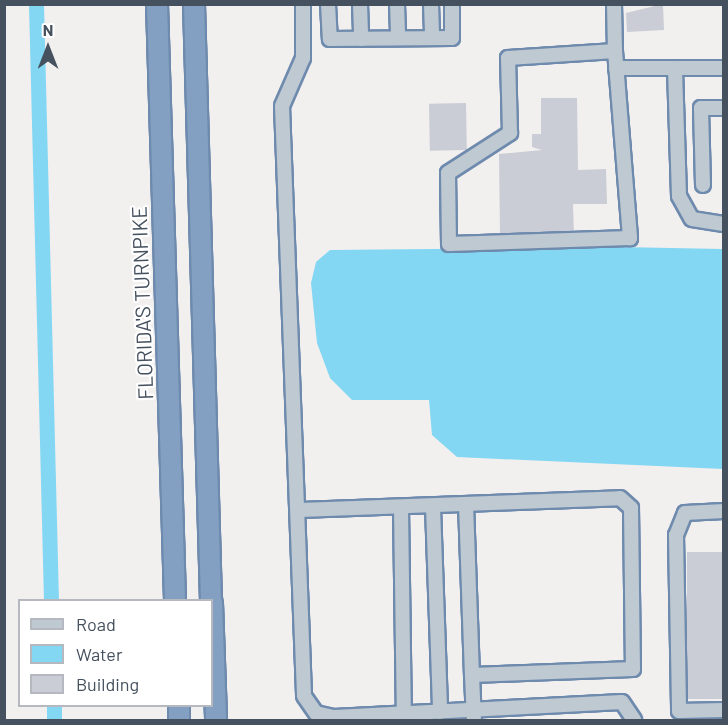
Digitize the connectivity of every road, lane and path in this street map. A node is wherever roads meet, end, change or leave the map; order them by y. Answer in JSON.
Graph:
{"nodes":[{"id":1,"x":155,"y":4,"type":"edge"},
{"id":2,"x":194,"y":4,"type":"edge"},
{"id":3,"x":303,"y":4,"type":"edge"},
{"id":4,"x":328,"y":4,"type":"edge"},
{"id":5,"x":360,"y":4,"type":"edge"},
{"id":6,"x":397,"y":4,"type":"edge"},
{"id":7,"x":431,"y":4,"type":"edge"},
{"id":8,"x":452,"y":4,"type":"edge"},
{"id":9,"x":614,"y":4,"type":"edge"},
{"id":10,"x":399,"y":38,"type":"junction"},
{"id":11,"x":432,"y":38,"type":"junction"},
{"id":12,"x":361,"y":39,"type":"junction"},
{"id":13,"x":615,"y":51,"type":"junction"},
{"id":14,"x":616,"y":68,"type":"junction"},
{"id":15,"x":723,"y":68,"type":"edge"},
{"id":16,"x":675,"y":69,"type":"junction"},
{"id":17,"x":723,"y":108,"type":"edge"},
{"id":18,"x":703,"y":185,"type":"dead end"},
{"id":19,"x":723,"y":224,"type":"edge"},
{"id":20,"x":466,"y":504,"type":"junction"},
{"id":21,"x":433,"y":507,"type":"junction"},
{"id":22,"x":401,"y":508,"type":"junction"},
{"id":23,"x":300,"y":510,"type":"junction"},
{"id":24,"x":723,"y":511,"type":"edge"},
{"id":25,"x":175,"y":599,"type":"edge"},
{"id":26,"x":211,"y":599,"type":"edge"},
{"id":27,"x":213,"y":649,"type":"edge"},
{"id":28,"x":471,"y":675,"type":"junction"},
{"id":29,"x":723,"y":710,"type":"edge"},
{"id":30,"x":440,"y":712,"type":"junction"},
{"id":31,"x":474,"y":714,"type":"edge"},
{"id":32,"x":404,"y":717,"type":"junction"},
{"id":33,"x":216,"y":720,"type":"edge"},
{"id":34,"x":634,"y":720,"type":"edge"}],
"edges":[{"from":1,"to":25,"type":"highway","name":"FLORIDA'S TURNPIKE"},
{"from":2,"to":26,"type":"highway"},
{"from":3,"to":23,"type":"street"},
{"from":4,"to":12,"type":"street"},
{"from":5,"to":12,"type":"street"},
{"from":6,"to":10,"type":"street"},
{"from":7,"to":11,"type":"street"},
{"from":8,"to":11,"type":"street"},
{"from":9,"to":13,"type":"street"},
{"from":10,"to":11,"type":"street"},
{"from":10,"to":12,"type":"street"},
{"from":13,"to":14,"type":"street"},
{"from":13,"to":14,"type":"street"},
{"from":14,"to":16,"type":"street"},
{"from":15,"to":16,"type":"street"},
{"from":16,"to":19,"type":"street"},
{"from":17,"to":18,"type":"street"},
{"from":20,"to":21,"type":"street"},
{"from":20,"to":28,"type":"street"},
{"from":20,"to":28,"type":"street"},
{"from":21,"to":22,"type":"street"},
{"from":21,"to":30,"type":"street"},
{"from":22,"to":23,"type":"street"},
{"from":22,"to":32,"type":"street"},
{"from":23,"to":32,"type":"street"},
{"from":24,"to":29,"type":"street"},
{"from":27,"to":33,"type":"highway"},
{"from":28,"to":31,"type":"street"},
{"from":30,"to":31,"type":"street"},
{"from":30,"to":32,"type":"street"},
{"from":31,"to":34,"type":"street"}]}
